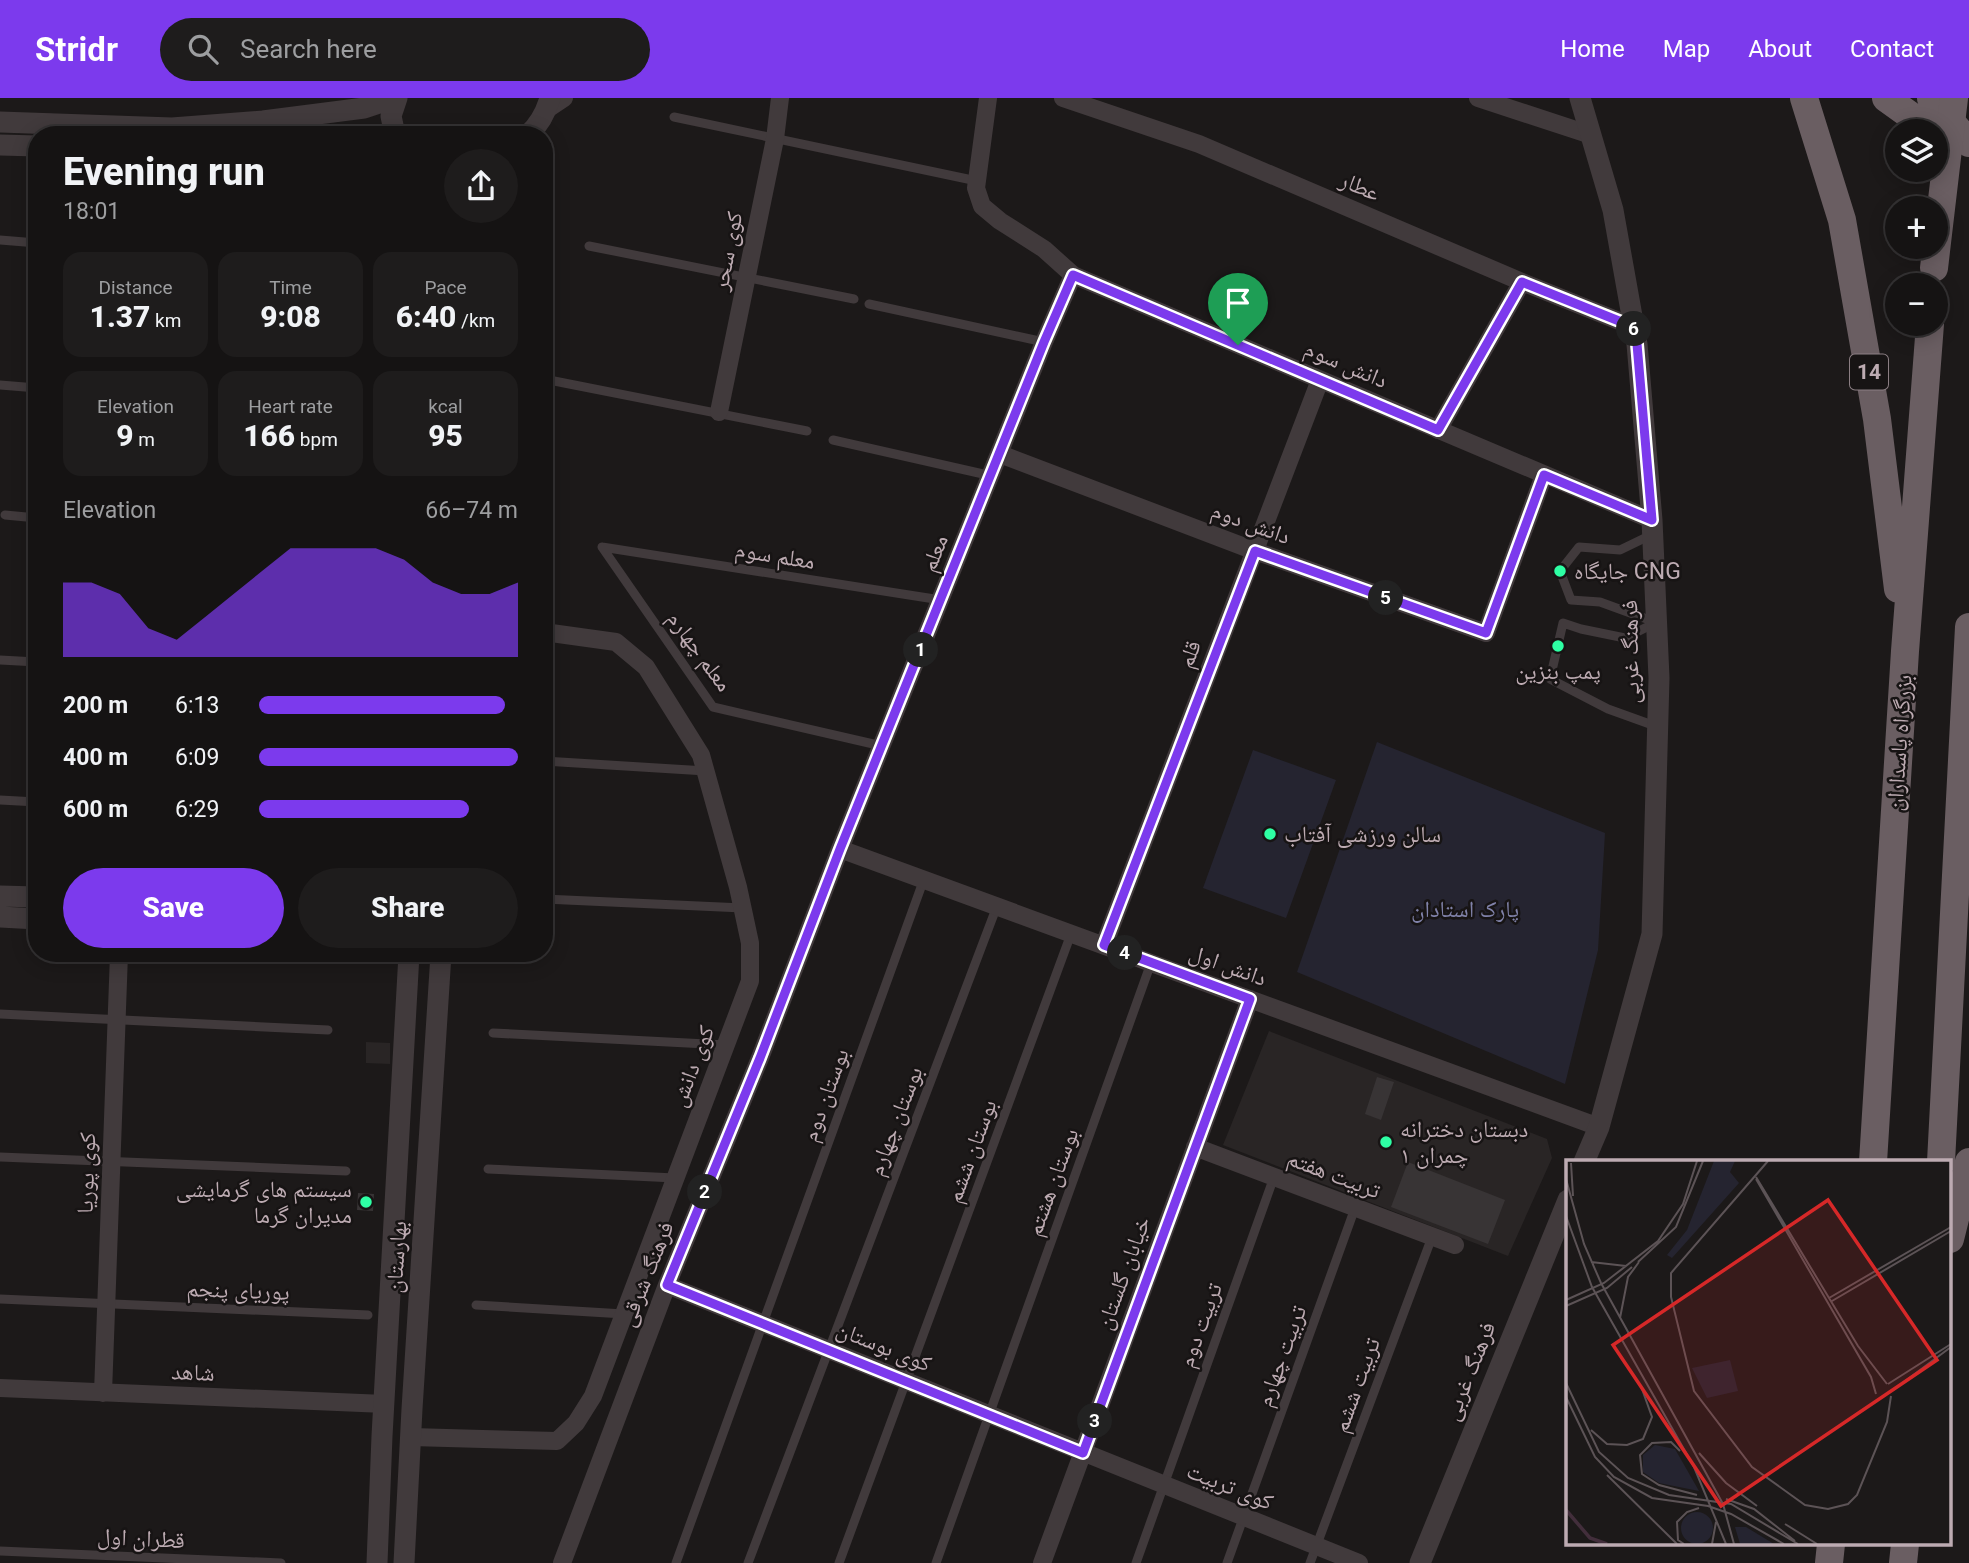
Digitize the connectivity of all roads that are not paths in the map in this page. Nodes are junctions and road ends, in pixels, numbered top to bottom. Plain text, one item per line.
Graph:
1 (396, 98) edge
2 (564, 98) edge
3 (780, 98) edge
4 (988, 98) edge
5 (1063, 98) edge
6 (1478, 98) edge
7 (1580, 98) edge
8 (1804, 98) edge
9 (1886, 98) edge
10 (1931, 98) edge
11 (1954, 98) edge
12 (548, 104) edge
13 (674, 117) dead end
14 (1914, 119) edge
15 (0, 122) edge
16 (76, 126) edge
17 (217, 126) edge
18 (393, 126) edge
19 (536, 126) edge
20 (1591, 135) junction
21 (775, 139) junction
22 (1948, 143) edge
23 (1969, 143) edge
24 (0, 145) edge
25 (28, 146) edge
26 (1969, 158) edge
27 (977, 181) junction
28 (0, 240) edge
29 (28, 242) edge
30 (589, 246) dead end
31 (1933, 273) edge
32 (1073, 275) junction
33 (747, 277) junction
34 (1522, 282) junction
35 (854, 299) dead end
36 (869, 304) dead end
37 (1634, 327) junction
38 (1929, 336) edge
39 (1044, 342) junction
40 (1321, 380) junction
41 (553, 381) edge
42 (0, 384) edge
43 (28, 387) edge
44 (719, 412) junction
45 (1438, 430) junction
46 (807, 431) dead end
47 (833, 439) dead end
48 (1000, 454) junction
49 (1544, 475) junction
50 (992, 476) junction
51 (5, 515) dead end
52 (28, 517) edge
53 (1652, 527) junction
54 (602, 547) joint
55 (1255, 551) junction
56 (941, 600) junction
57 (1657, 623) junction
58 (1969, 627) edge
59 (553, 633) edge
60 (1905, 651) junction
61 (0, 660) edge
62 (28, 662) edge
63 (1658, 727) junction
64 (882, 746) junction
65 (553, 762) edge
66 (705, 771) junction
67 (0, 800) edge
68 (28, 802) edge
69 (840, 849) junction
70 (924, 880) junction
71 (0, 895) edge
72 (28, 897) edge
73 (553, 899) edge
74 (997, 906) junction
75 (743, 908) junction
76 (0, 917) edge
77 (28, 919) edge
78 (1072, 934) junction
79 (1104, 945) junction
80 (119, 962) edge
81 (409, 962) edge
82 (440, 962) edge
83 (1151, 963) junction
84 (1250, 999) junction
85 (0, 1014) edge
86 (117, 1021) junction
87 (328, 1030) dead end
88 (493, 1033) dead end
89 (726, 1045) junction
90 (1599, 1127) junction
91 (1195, 1147) junction
92 (0, 1157) edge
93 (1585, 1160) edge
94 (1873, 1160) edge
95 (1941, 1160) edge
96 (111, 1162) junction
97 (1969, 1162) edge
98 (488, 1169) dead end
99 (346, 1171) dead end
100 (1274, 1177) junction
101 (675, 1178) junction
102 (1566, 1205) edge
103 (1355, 1208) junction
104 (1952, 1231) edge
105 (1432, 1237) junction
106 (1455, 1245) dead end
107 (667, 1285) junction
108 (0, 1299) edge
109 (106, 1303) junction
110 (476, 1305) dead end
111 (626, 1314) junction
112 (368, 1315) dead end
113 (763, 1323) junction
114 (829, 1350) junction
115 (906, 1381) junction
116 (0, 1388) edge
117 (103, 1393) junction
118 (385, 1404) junction
119 (412, 1409) junction
120 (989, 1415) junction
121 (382, 1436) junction
122 (411, 1437) junction
123 (1083, 1453) junction
124 (1163, 1485) junction
125 (1243, 1518) junction
126 (0, 1551) edge
127 (1313, 1555) edge
128 (281, 1563) edge
129 (377, 1563) edge
130 (404, 1563) edge
131 (562, 1563) edge
132 (676, 1563) edge
133 (748, 1563) edge
134 (839, 1563) edge
135 (936, 1563) edge
136 (1042, 1563) edge
137 (1136, 1563) edge
138 (1227, 1563) edge
139 (1359, 1563) edge
140 (1420, 1563) edge

1 - 17 street
1 - 18 street
2 - 12 street
3 - 21 street, کوی سحر
4 - 27 street, دانش سوم
5 - 34 street, عطار
6 - 20 street
7 - 20 street, فرهنگ غربی
8 - 60 highway, 14
9 - 14 highway
10 - 23 highway
11 - 31 highway, bridge
12 - 19 street
13 - 21 lane
15 - 16 street
20 - 37 street, فرهنگ غربی
21 - 27 lane
21 - 33 street, کوی سحر
22 - 26 highway
24 - 25 street
27 - 32 street, دانش سوم
28 - 29 lane
30 - 33 lane
32 - 39 street, معلم
32 - 40 street, دانش سوم
33 - 35 lane
33 - 44 street, کوی سحر
34 - 37 street, عطار
34 - 45 street
36 - 39 lane
37 - 53 street, فرهنگ غربی
38 - 60 highway, بزرگراه پاسداران
39 - 48 street, معلم
40 - 45 street, دانش سوم
40 - 55 street, قلم
41 - 44 lane
42 - 43 lane
44 - 46 lane
45 - 49 street, دانش سوم
47 - 50 lane
48 - 50 street, معلم
48 - 55 street, دانش دوم
49 - 53 street, دانش سوم
49 - 55 street, دانش دوم
50 - 56 street, معلم
51 - 52 lane
53 - 57 street, فرهنگ غربی
53 - 57 lane
54 - 56 lane, معلم سوم
54 - 64 lane, معلم چهارم
55 - 79 street, قلم
56 - 64 street, معلم
57 - 63 street, فرهنگ غربی
57 - 63 lane
58 - 95 highway
59 - 66 street, کوی دانش
60 - 94 highway, بزرگراه پاسداران / 14
61 - 62 lane
63 - 90 street, فرهنگ غربی
64 - 69 street, معلم
65 - 66 lane
66 - 75 street, کوی دانش
67 - 68 lane
69 - 70 street, دانش اول
69 - 107 street, فرهنگ شرقی
70 - 74 street, دانش اول
70 - 113 lane, بوستان دوم
71 - 72 street
73 - 75 lane
74 - 78 street, دانش اول
74 - 114 lane, بوستان چهارم
75 - 89 street, کوی دانش
76 - 77 street
78 - 79 street, دانش اول
78 - 115 lane, بوستان ششم
79 - 83 street, دانش اول
80 - 86 street, کوی پوریا
81 - 118 street, بهارستان
82 - 119 street, بهارستان
83 - 84 street, دانش اول
83 - 120 lane, بوستان هشتم
84 - 90 street, دانش اول
84 - 91 street, خیابان گلستان
85 - 86 lane
86 - 87 lane
86 - 96 street, کوی پوریا
88 - 89 lane
89 - 101 street, کوی دانش
90 - 93 street, فرهنگ غربی
91 - 100 street, تربیت هفتم
91 - 123 street, خیابان گلستان
92 - 96 lane
96 - 99 lane
96 - 109 street, کوی پوریا
97 - 104 highway
98 - 101 lane
100 - 103 street, تربیت هفتم
100 - 124 lane, تربیت دوم
101 - 111 street, کوی دانش
102 - 140 street, فرهنگ غربی
103 - 105 street, تربیت هفتم
103 - 125 lane, تربیت چهارم
105 - 106 street, تربیت هفتم
105 - 127 lane, تربیت ششم
107 - 113 street, کوی بوستان
107 - 131 street, فرهنگ شرقی
108 - 109 lane, پوریای پنجم
109 - 112 lane, پوریای پنجم
109 - 117 street, کوی پوریا
110 - 111 lane
111 - 122 street, کوی دانش
113 - 114 street, کوی بوستان
113 - 132 lane, بوستان دوم
114 - 115 street, کوی بوستان
114 - 133 lane, بوستان چهارم
115 - 120 street, کوی بوستان
115 - 134 lane, بوستان ششم
116 - 117 street, شاهد
117 - 118 street, شاهد
118 - 119 street
118 - 121 street, بهارستان
119 - 122 street, بهارستان
120 - 123 street, کوی بوستان
120 - 135 lane, بوستان هشتم
121 - 122 street
121 - 129 street, بهارستان
122 - 130 street, بهارستان
123 - 124 street, کوی تربیت
123 - 136 street, خیابان گلستان
124 - 125 street, کوی تربیت
124 - 137 lane, تربیت دوم
125 - 127 street, کوی تربیت
125 - 138 lane, تربیت چهارم
126 - 128 lane, قطران اول
127 - 139 street, کوی تربیت

